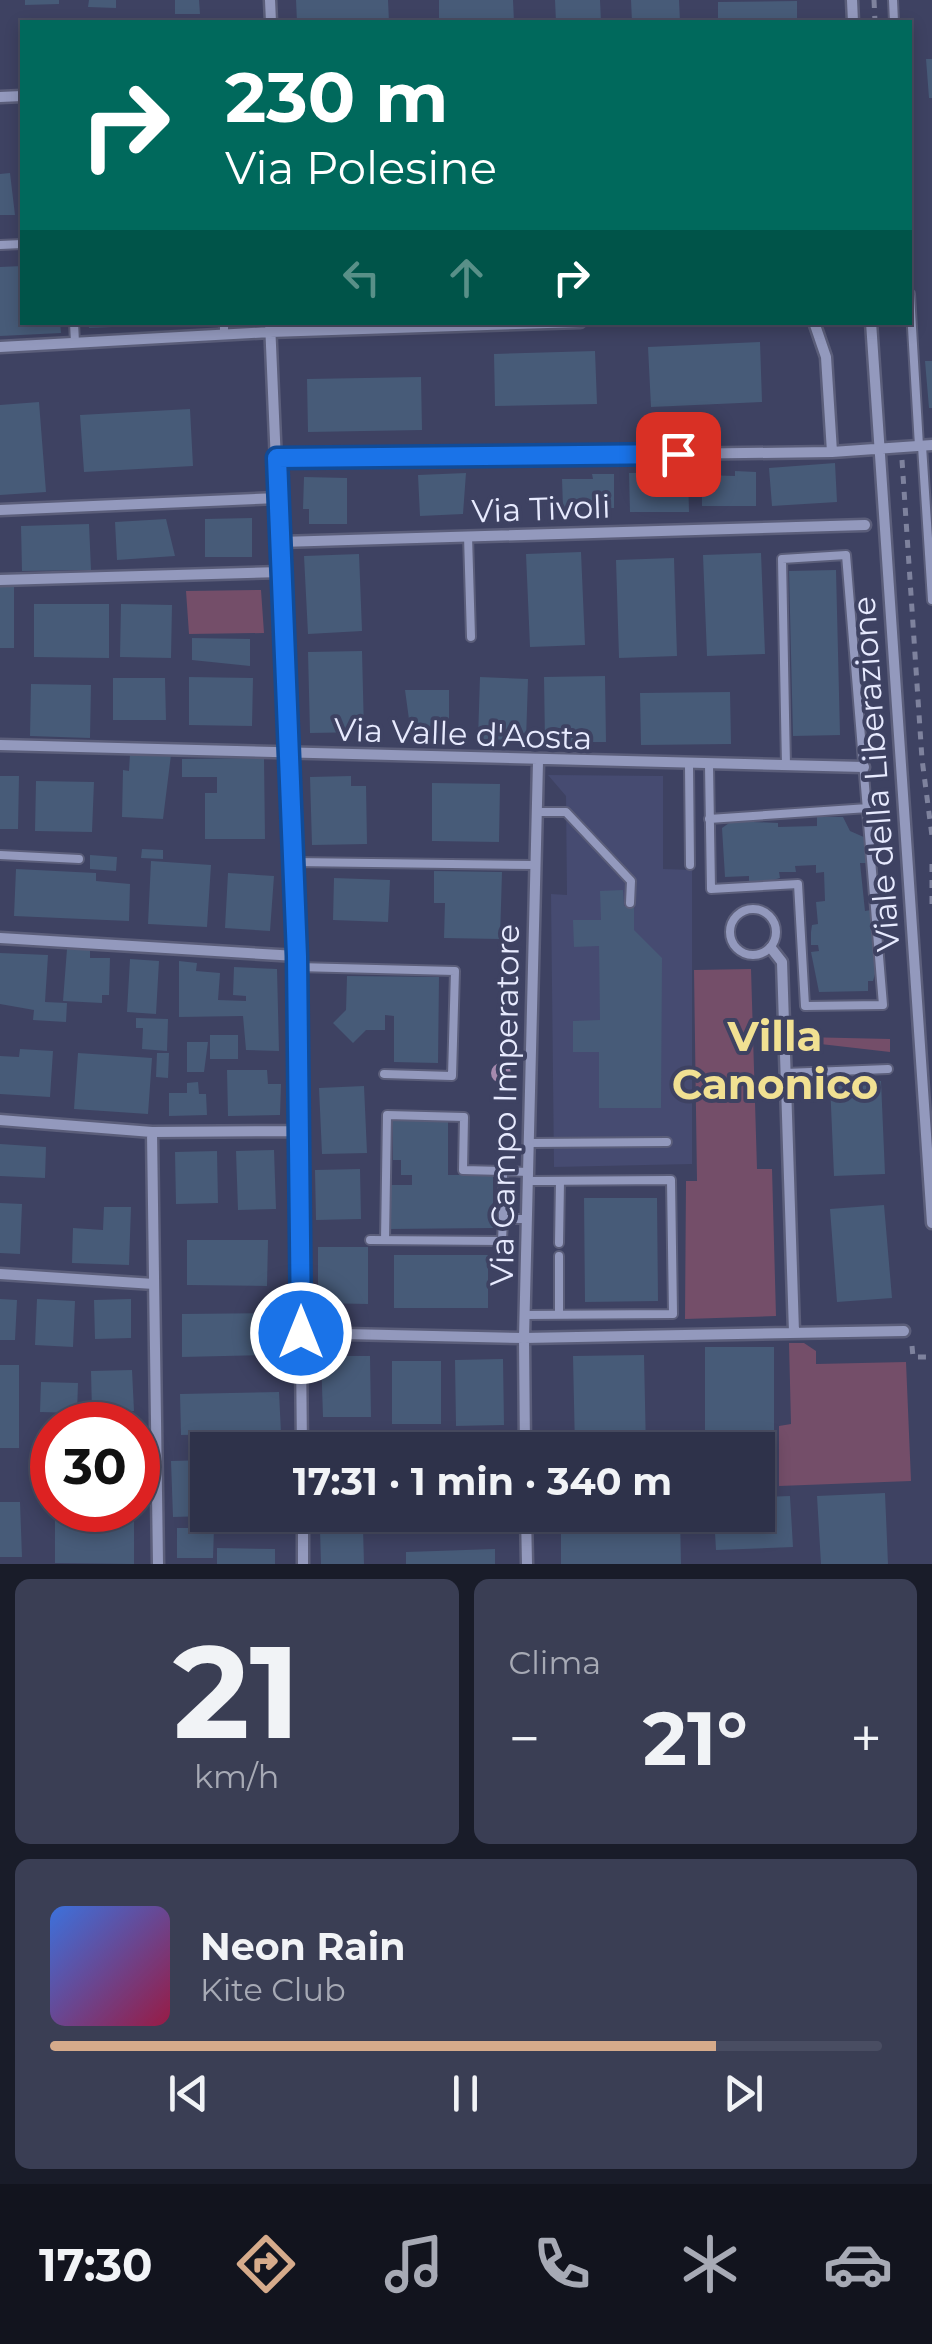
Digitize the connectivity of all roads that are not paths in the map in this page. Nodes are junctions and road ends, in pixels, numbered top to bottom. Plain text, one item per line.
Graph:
1 (912, 316) edge
2 (74, 325) edge
3 (394, 325) edge
4 (815, 325) edge
5 (872, 325) edge
6 (270, 327) edge
7 (224, 328) edge
8 (74, 343) junction
9 (0, 347) edge
10 (924, 445) edge
11 (879, 448) junction
12 (832, 452) junction
13 (277, 458) junction
14 (278, 498) junction
15 (0, 510) edge
16 (864, 525) dead end
17 (468, 536) junction
18 (280, 542) junction
19 (281, 572) junction
20 (0, 580) edge
21 (932, 600) edge
22 (471, 636) dead end
23 (0, 745) edge
24 (288, 754) junction
25 (538, 762) junction
26 (689, 764) junction
27 (708, 765) junction
28 (786, 766) junction
29 (864, 768) junction
30 (868, 808) junction
31 (537, 812) junction
32 (710, 818) junction
33 (0, 855) edge
34 (79, 859) dead end
35 (293, 862) junction
36 (690, 864) dead end
37 (536, 865) junction
38 (630, 903) dead end
39 (0, 938) edge
40 (770, 948) junction
41 (297, 962) junction
42 (888, 1070) dead end
43 (785, 1073) junction
44 (384, 1074) dead end
45 (0, 1120) edge
46 (300, 1131) junction
47 (152, 1132) junction
48 (667, 1142) dead end
49 (529, 1143) junction
50 (504, 1170) junction
51 (528, 1177) junction
52 (560, 1181) junction
53 (503, 1219) junction
54 (527, 1219) junction
55 (932, 1223) edge
56 (370, 1240) dead end
57 (386, 1240) junction
58 (558, 1243) dead end
59 (558, 1256) dead end
60 (0, 1274) edge
61 (154, 1284) junction
62 (524, 1315) junction
63 (559, 1315) junction
64 (904, 1331) dead end
65 (794, 1332) junction
66 (301, 1333) junction
67 (524, 1338) junction
68 (302, 1432) edge
69 (526, 1432) edge
70 (303, 1532) edge
71 (526, 1532) edge
72 (158, 1564) edge
73 (304, 1564) edge
74 (527, 1564) edge

1 - 10 lane
2 - 8 lane
3 - 6 street
4 - 12 street
5 - 11 street, Viale della Liberazione
6 - 7 street
6 - 13 street
7 - 8 street
8 - 9 street
10 - 11 street
10 - 21 lane
11 - 12 street
11 - 55 street, Viale della Liberazione
12 - 13 street
13 - 14 street
14 - 15 street
14 - 18 street
16 - 17 street, Via Tivoli
17 - 18 street, Via Tivoli
17 - 22 lane
18 - 19 street
19 - 20 street
19 - 24 street
23 - 24 street, Via Valle d'Aosta
24 - 25 street, Via Valle d'Aosta
24 - 35 street
25 - 26 street, Via Valle d'Aosta
25 - 31 street, Via Campo Imperatore
26 - 27 street, Via Valle d'Aosta
26 - 36 lane
27 - 28 street, Via Valle d'Aosta
27 - 32 lane
28 - 29 street, Via Valle d'Aosta
28 - 29 lane
29 - 30 lane
30 - 32 lane
30 - 32 lane
31 - 37 street, Via Campo Imperatore
31 - 38 lane
33 - 34 lane
35 - 37 lane
35 - 41 street
37 - 49 street, Via Campo Imperatore
39 - 41 street
40 - 40 lane
40 - 43 street
41 - 44 lane
41 - 46 street
42 - 43 lane
43 - 65 street
45 - 47 street
46 - 47 street
46 - 66 street
47 - 61 street
48 - 49 lane
49 - 51 street, Via Campo Imperatore
50 - 51 lane
50 - 53 lane
50 - 57 lane
51 - 52 lane
51 - 54 street, Via Campo Imperatore
52 - 58 lane
52 - 63 lane
53 - 54 lane
53 - 57 lane
54 - 62 street, Via Campo Imperatore
56 - 57 lane
59 - 63 lane
60 - 61 street
61 - 72 street
62 - 63 lane
62 - 67 street, Via Campo Imperatore
64 - 65 street
65 - 67 street
66 - 67 street
66 - 68 street
67 - 69 street, Via Campo Imperatore
70 - 73 street
71 - 74 street

